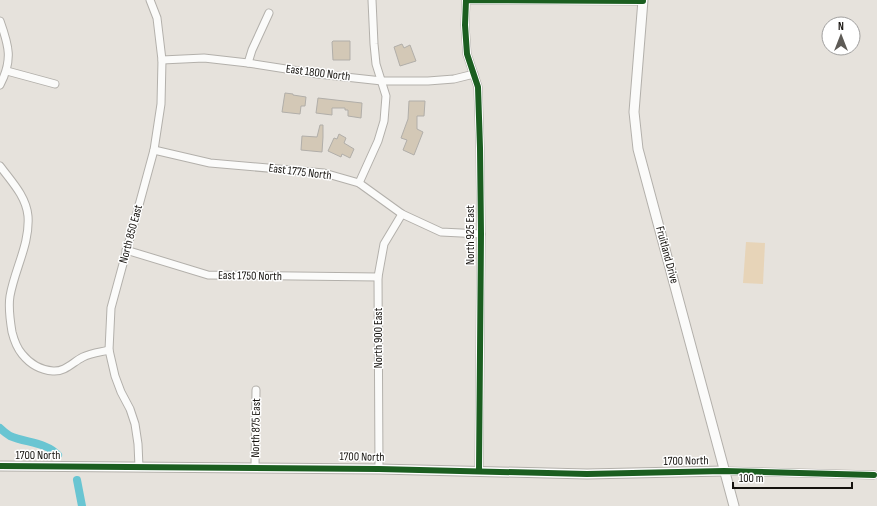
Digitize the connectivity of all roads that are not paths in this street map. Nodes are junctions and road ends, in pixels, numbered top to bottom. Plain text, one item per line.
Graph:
1 (150, 0) edge
2 (372, 0) edge
3 (466, 0) edge
4 (584, 0) edge
5 (643, 1) edge
6 (270, 13) dead end
7 (0, 21) edge
8 (162, 60) junction
9 (248, 64) junction
10 (7, 71) junction
11 (474, 74) junction
12 (382, 80) junction
13 (56, 84) dead end
14 (0, 85) edge
15 (154, 150) junction
16 (0, 166) edge
17 (359, 183) junction
18 (402, 214) junction
19 (481, 234) junction
20 (126, 250) junction
21 (378, 277) junction
22 (109, 350) junction
23 (256, 390) dead end
24 (0, 466) edge
25 (139, 467) junction
26 (255, 467) junction
27 (378, 469) junction
28 (724, 471) junction
29 (479, 472) junction
30 (874, 474) dead end
31 (734, 506) edge

1 - 8 street, North 850 East
2 - 12 street
3 - 4 street
3 - 11 street, North 925 East
4 - 5 street
5 - 28 street, Fruitland Drive
6 - 9 street
7 - 10 street
8 - 9 street, East 1800 North
8 - 15 street, North 850 East
9 - 12 street, East 1800 North
10 - 13 street
10 - 14 street
11 - 12 street, East 1800 North
11 - 19 street, North 925 East
12 - 17 street
15 - 17 street, East 1775 North
15 - 20 street, North 850 East
16 - 22 street
17 - 18 street, East 1775 North
18 - 19 street, East 1775 North
18 - 21 street, North 900 East
19 - 29 street, North 925 East
20 - 21 street, East 1750 North
20 - 22 street, North 850 East
21 - 27 street, North 900 East
22 - 25 street, North 850 East
23 - 26 street, North 875 East
24 - 25 street, 1700 North
25 - 26 street, 1700 North
26 - 27 street, 1700 North
27 - 29 street, 1700 North
28 - 29 street, 1700 North
28 - 30 street
28 - 31 street, Fruitland Drive

